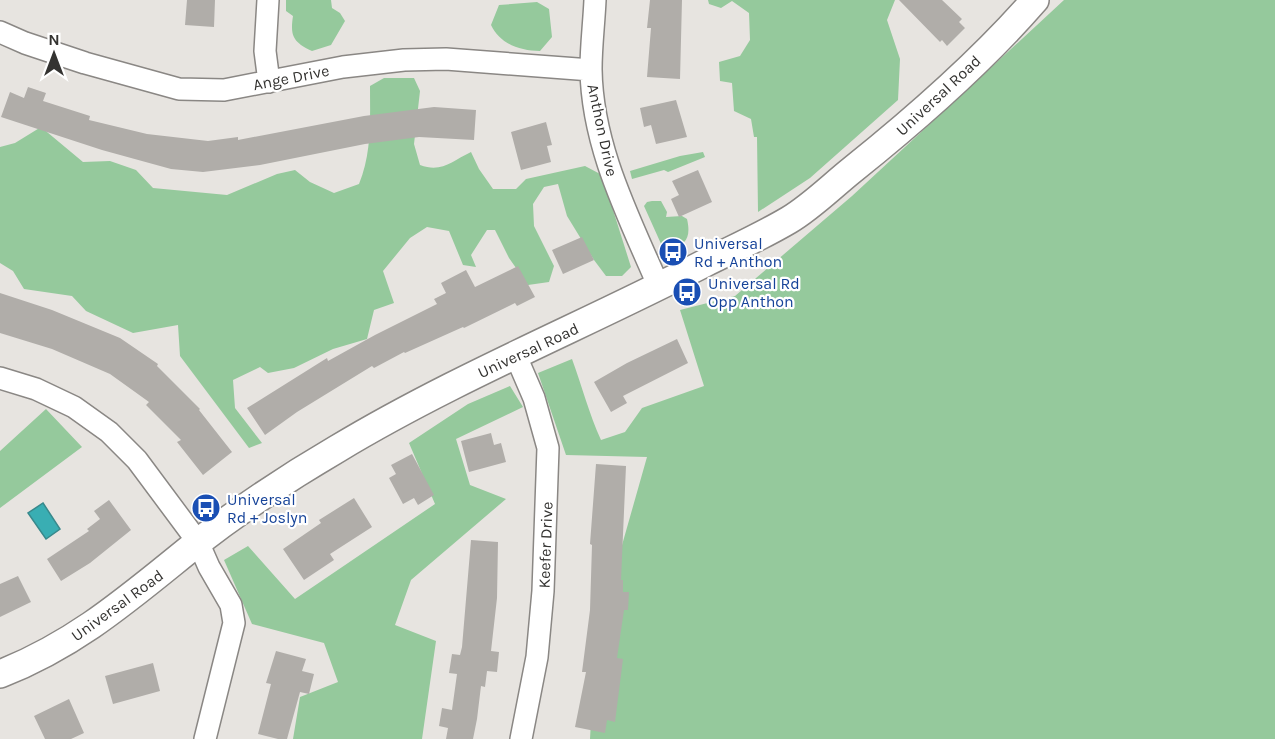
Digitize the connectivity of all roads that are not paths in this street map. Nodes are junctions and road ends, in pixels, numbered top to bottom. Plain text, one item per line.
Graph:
1 (268, 0) edge
2 (595, 0) edge
3 (1035, 0) edge
4 (0, 32) edge
5 (591, 69) junction
6 (268, 82) junction
7 (659, 287) junction
8 (515, 354) junction
9 (0, 378) edge
10 (198, 542) junction
11 (0, 674) edge
12 (206, 739) edge
13 (521, 739) edge

1 - 6 street
2 - 5 street, Anthon Drive
3 - 7 street, Universal Road
4 - 6 street, Ange Drive
5 - 6 street, Ange Drive
5 - 7 street, Anthon Drive
7 - 8 street, Universal Road
8 - 10 street, Universal Road
8 - 13 street, Keefer Drive
9 - 10 street
10 - 11 street, Universal Road
10 - 12 street

